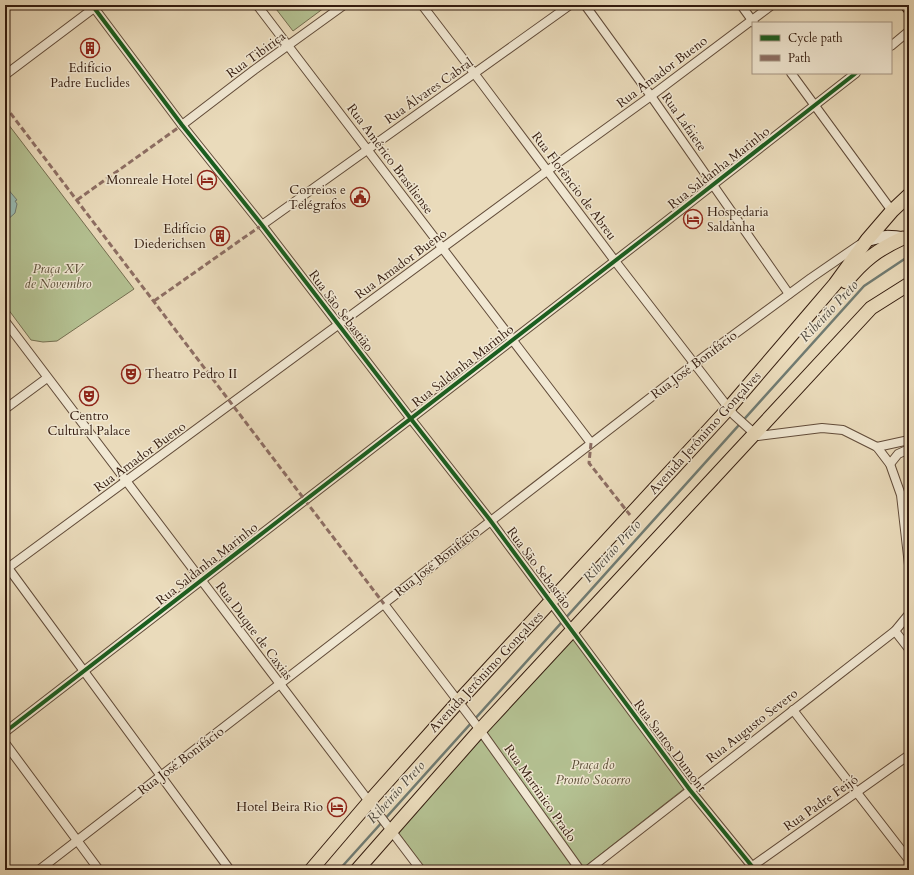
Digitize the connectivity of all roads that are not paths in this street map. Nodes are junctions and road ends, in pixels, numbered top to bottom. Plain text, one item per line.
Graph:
1 (257, 5) edge
2 (344, 5) edge
3 (422, 5) edge
4 (570, 5) edge
5 (585, 5) edge
6 (741, 5) edge
7 (772, 5) edge
8 (907, 5) edge
9 (95, 6) edge
10 (909, 8) edge
11 (753, 21) edge
12 (909, 31) edge
13 (892, 45) edge
14 (288, 46) junction
15 (474, 73) junction
16 (792, 74) edge
17 (855, 74) edge
18 (5, 75) edge
19 (651, 96) junction
20 (815, 105) junction
21 (182, 125) junction
22 (367, 149) junction
23 (547, 171) junction
24 (713, 185) junction
25 (909, 195) edge
26 (892, 211) junction
27 (262, 224) junction
28 (906, 239) edge
29 (867, 240) junction
30 (443, 248) junction
31 (615, 261) junction
32 (909, 284) edge
33 (789, 294) junction
34 (812, 311) junction
35 (5, 322) edge
36 (338, 324) junction
37 (513, 339) junction
38 (694, 364) junction
39 (47, 378) junction
40 (5, 409) edge
41 (731, 412) junction
42 (411, 419) junction
43 (752, 432) junction
44 (909, 440) edge
45 (591, 443) junction
46 (877, 446) junction
47 (909, 449) edge
48 (890, 464) junction
49 (126, 482) junction
50 (490, 520) junction
51 (909, 565) edge
52 (6, 567) edge
53 (202, 581) junction
54 (384, 604) junction
55 (553, 605) junction
56 (909, 614) edge
57 (570, 627) junction
58 (894, 631) junction
59 (909, 649) edge
60 (85, 672) junction
61 (279, 685) junction
62 (460, 705) junction
63 (793, 710) junction
64 (477, 726) junction
65 (5, 732) edge
66 (5, 742) edge
67 (909, 755) edge
68 (162, 776) junction
69 (690, 790) junction
70 (857, 792) junction
71 (371, 805) junction
72 (388, 827) junction
73 (76, 840) junction
74 (909, 860) edge
75 (751, 869) edge
76 (39, 870) edge
77 (98, 870) edge
78 (230, 870) edge
79 (311, 870) edge
80 (357, 870) edge
81 (421, 870) edge
82 (580, 870) edge
83 (588, 870) edge

1 - 14 street, Rua Américo Brasiliense
2 - 14 street, Rua Tibiriça
3 - 15 street, Rua Florêncio de Abreu
4 - 15 street, Rua Álvares Cabral
5 - 19 street, Rua Lafaiete
6 - 11 street
7 - 11 street, Rua Amador Bueno
8 - 10 main road
9 - 18 street
9 - 21 street, Rua São Sebastião
11 - 19 street, Rua Amador Bueno
12 - 13 street
14 - 21 street, Rua Tibiriça
14 - 22 street, Rua Américo Brasiliense
15 - 22 street, Rua Álvares Cabral
15 - 23 street, Rua Florêncio de Abreu
16 - 20 street
17 - 20 street, Rua Saldanha Marinho
19 - 23 street, Rua Amador Bueno
19 - 24 street, Rua Lafaiete
20 - 24 street, Rua Saldanha Marinho
20 - 26 street
21 - 27 street, Rua São Sebastião
22 - 27 street, Rua Álvares Cabral
22 - 30 street, Rua Américo Brasiliense
23 - 30 street, Rua Amador Bueno
23 - 31 street, Rua Florêncio de Abreu
24 - 31 street, Rua Saldanha Marinho
24 - 33 street, Rua Lafaiete
25 - 26 main road, Rua José Bonifácio
26 - 29 main road, Rua José Bonifácio
27 - 36 street, Rua São Sebastião
28 - 29 main road
28 - 34 main road
29 - 33 street, Rua José Bonifácio
29 - 34 main road, Avenida Jerônimo Gonçalves
30 - 36 street, Rua Amador Bueno
30 - 37 street, Rua Américo Brasiliense
31 - 37 street, Rua Saldanha Marinho
31 - 38 street, Rua Florêncio de Abreu
32 - 43 main road
33 - 38 street, Rua José Bonifácio
34 - 41 main road, Avenida Jerônimo Gonçalves
35 - 39 street, Rua Duque de Caxias
36 - 42 street, Rua São Sebastião
36 - 49 street, Rua Amador Bueno
37 - 42 street, Rua Saldanha Marinho
37 - 45 street, Rua Américo Brasiliense
38 - 41 street, Rua Florêncio de Abreu
38 - 45 street, Rua José Bonifácio
39 - 40 street
39 - 49 street, Rua Duque de Caxias
41 - 43 street, Rua Florêncio de Abreu
41 - 55 main road, Avenida Jerônimo Gonçalves
42 - 50 street, Rua São Sebastião
42 - 53 street, Rua Saldanha Marinho
43 - 46 street
43 - 57 main road
44 - 46 street
45 - 50 street, Rua José Bonifácio
46 - 48 street
47 - 48 street
48 - 51 street
49 - 52 street, Rua Amador Bueno
49 - 53 street, Rua Duque de Caxias
50 - 54 street, Rua José Bonifácio
50 - 55 street, Rua São Sebastião
52 - 60 street
53 - 60 street, Rua Saldanha Marinho
53 - 61 street, Rua Duque de Caxias
54 - 61 street, Rua José Bonifácio
54 - 62 street, Rua Martinico Prado
55 - 57 street, Rua São Sebastião
55 - 62 main road, Avenida Jerônimo Gonçalves
56 - 58 street, Rua Augusto Severo
57 - 64 main road
57 - 69 street, Rua Santos Dumont
58 - 59 street
58 - 63 street, Rua Augusto Severo
60 - 65 street, Rua Saldanha Marinho
60 - 68 street
61 - 68 street, Rua José Bonifácio
61 - 71 street, Rua Duque de Caxias
62 - 64 street, Rua Martinico Prado
62 - 71 main road, Avenida Jerônimo Gonçalves
63 - 69 street, Rua Augusto Severo
63 - 70 street
64 - 72 main road
64 - 82 street, Rua Martinico Prado
66 - 73 street
67 - 70 street, Rua Padre Feijó
68 - 73 street, Rua José Bonifácio
68 - 78 street
69 - 75 street, Rua Santos Dumont
69 - 83 street, Rua Augusto Severo
70 - 74 street
70 - 75 street, Rua Padre Feijó
71 - 72 street, Rua Duque de Caxias
71 - 79 main road, Avenida Jerônimo Gonçalves
72 - 80 main road
72 - 81 street, Rua Duque de Caxias
73 - 76 street, Rua José Bonifácio
73 - 77 street

